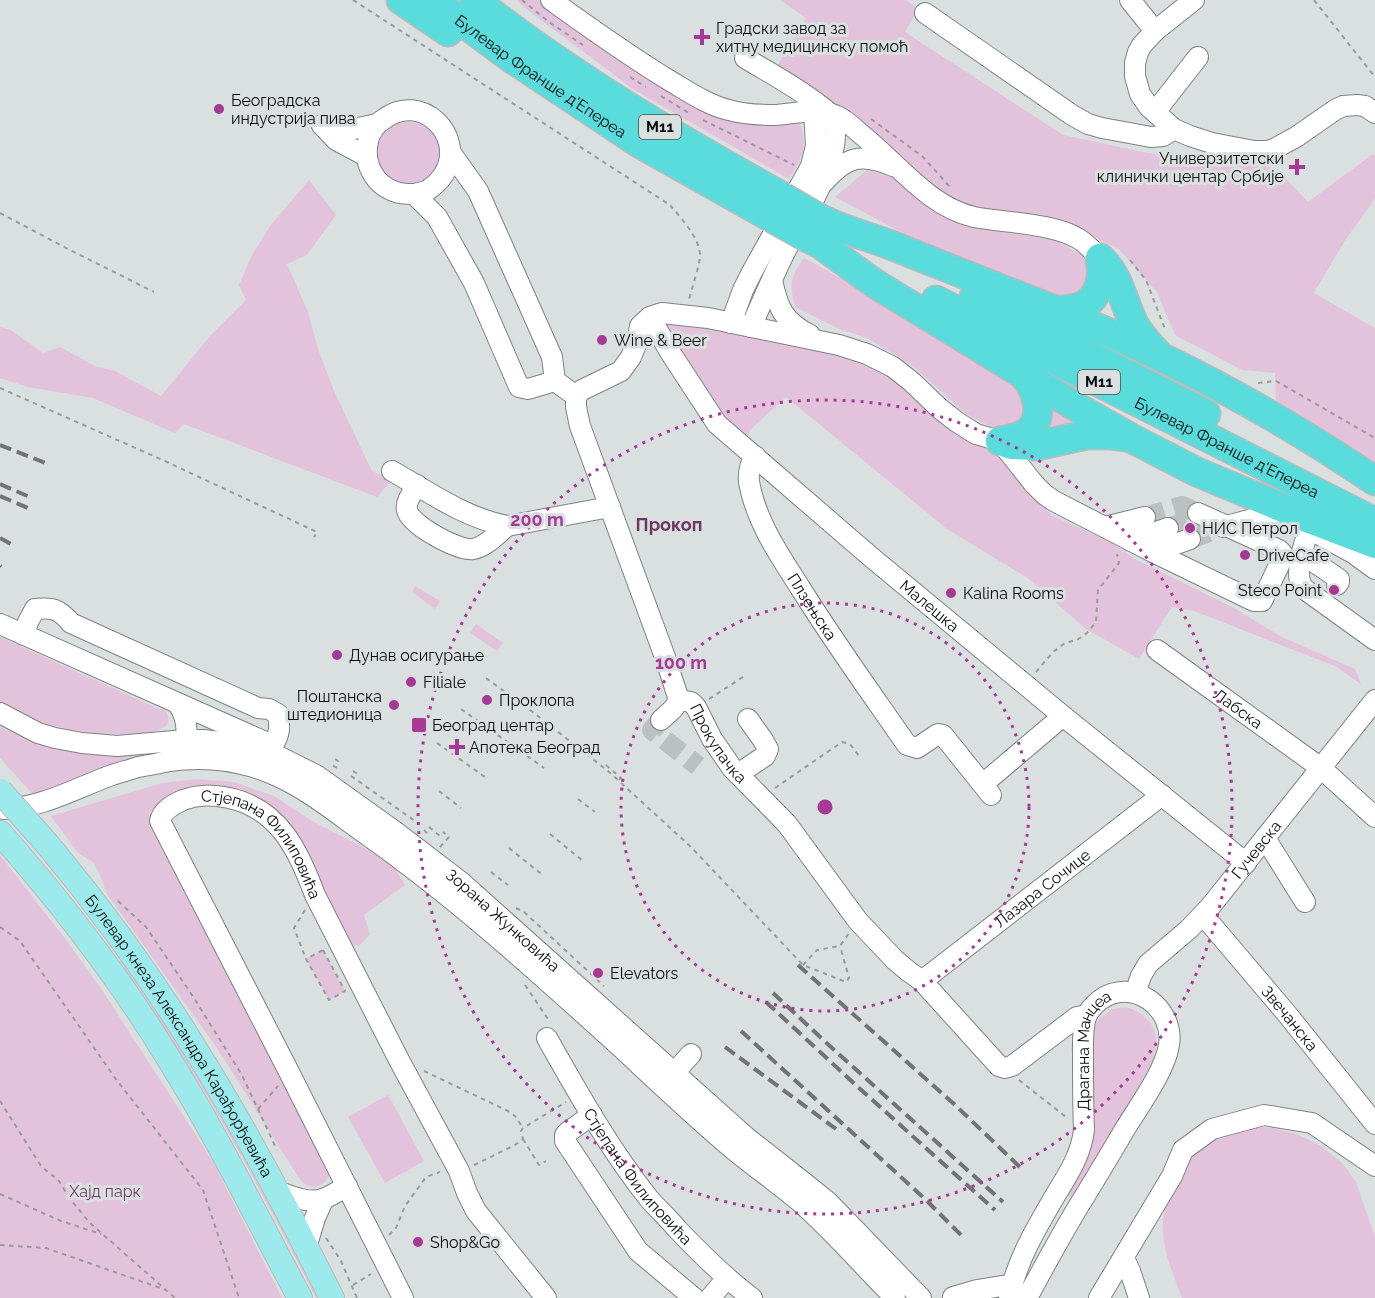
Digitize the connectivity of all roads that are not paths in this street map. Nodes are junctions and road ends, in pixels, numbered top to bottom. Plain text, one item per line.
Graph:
1 (401, 0) edge
2 (433, 0) edge
3 (475, 0) edge
4 (495, 0) edge
5 (551, 0) edge
6 (1130, 0) edge
7 (1194, 0) edge
8 (925, 14) dead end
9 (1155, 31) junction
10 (542, 50) junction
11 (1198, 57) dead end
12 (745, 58) dead end
13 (820, 109) junction
14 (1155, 112) junction
15 (1375, 113) edge
16 (377, 124) junction
17 (1182, 132) junction
18 (869, 140) junction
19 (639, 143) junction
20 (834, 147) junction
21 (451, 153) junction
22 (366, 156) junction
23 (811, 166) junction
24 (902, 171) junction
25 (822, 184) junction
26 (414, 194) junction
27 (778, 208) junction
28 (819, 230) junction
29 (1100, 258) junction
30 (772, 280) junction
31 (1053, 310) junction
32 (650, 317) junction
33 (741, 325) junction
34 (826, 343) junction
35 (1161, 357) junction
36 (1023, 374) junction
37 (555, 381) junction
38 (576, 396) junction
39 (1131, 438) junction
40 (1000, 441) junction
41 (755, 456) junction
42 (392, 471) dead end
43 (1375, 481) edge
44 (417, 485) junction
45 (1375, 502) edge
46 (610, 507) junction
47 (1200, 515) tunnel mouth
48 (1145, 517) tunnel mouth
49 (1300, 518) junction
50 (1375, 522) edge
51 (507, 526) junction
52 (1224, 527) junction
53 (1168, 528) tunnel mouth
54 (1118, 534) junction
55 (1190, 539) tunnel mouth
56 (1375, 544) edge
57 (1153, 552) junction
58 (1302, 554) junction
59 (1375, 569) edge
60 (1331, 594) junction
61 (0, 624) edge
62 (24, 635) junction
63 (1375, 640) edge
64 (1157, 650) dead end
65 (1375, 700) edge
66 (688, 704) junction
67 (0, 713) edge
68 (1063, 716) junction
69 (748, 719) dead end
70 (661, 720) dead end
71 (190, 725) junction
72 (273, 745) junction
73 (214, 760) junction
74 (163, 762) junction
75 (302, 767) junction
76 (1321, 768) junction
77 (738, 774) junction
78 (0, 791) edge
79 (1162, 795) junction
80 (0, 809) edge
81 (1375, 816) edge
82 (0, 833) edge
83 (1265, 838) junction
84 (1246, 863) junction
85 (1305, 902) dead end
86 (1203, 915) junction
87 (112, 926) junction
88 (89, 943) junction
89 (922, 981) junction
90 (1135, 993) junction
91 (1086, 1017) junction
92 (550, 1032) road end
93 (691, 1054) dead end
94 (668, 1079) junction
95 (592, 1115) junction
96 (1375, 1124) edge
97 (1375, 1167) edge
98 (347, 1186) junction
99 (277, 1191) junction
100 (323, 1200) junction
101 (306, 1248) junction
102 (1124, 1258) junction
103 (727, 1278) junction
104 (1010, 1290) edge
105 (342, 1292) edge
106 (953, 1297) edge
107 (300, 1298) edge
108 (403, 1298) edge
109 (546, 1298) edge
110 (694, 1298) edge
111 (710, 1298) edge
112 (752, 1298) edge
113 (895, 1298) edge
114 (921, 1298) edge
115 (1027, 1298) edge
116 (1100, 1298) edge
117 (1139, 1298) edge

1 - 19 highway
2 - 19 highway, Булевар Франше д'Епереа / M11
3 - 10 highway, Булевар Франше д'Епереа / M11
4 - 10 highway
5 - 13 street
6 - 9 street
7 - 9 street
8 - 17 street
9 - 14 street
10 - 27 highway, Булевар Франше д'Епереа / M11
11 - 14 street
12 - 13 street
13 - 18 street
13 - 20 street
13 - 23 street
14 - 17 street
15 - 17 street
16 - 21 street
16 - 22 street
16 - 22 street
18 - 20 street
18 - 24 street
19 - 27 highway, Булевар Франше д'Епереа / M11
20 - 23 street
20 - 25 street
21 - 26 street
21 - 37 street
22 - 26 street
23 - 33 street
24 - 25 street
24 - 29 street
25 - 30 street
26 - 37 street
27 - 28 highway, Булевар Франше д'Епереа / M11, bridge
28 - 31 highway
28 - 36 highway
28 - 45 highway, Булевар Франше д'Епереа / M11
28 - 50 highway, Булевар Франше д'Епереа / M11
29 - 31 highway
29 - 35 highway
30 - 33 street
30 - 34 street
31 - 35 highway
32 - 33 street
32 - 38 street
32 - 41 street, Малешка
33 - 34 street
34 - 40 street
35 - 43 highway
36 - 39 highway
36 - 40 highway
37 - 38 street
38 - 46 street, Прокупачка
39 - 40 highway
39 - 49 highway
40 - 54 street
41 - 68 street, Малешка
41 - 68 street, Плзењска
42 - 44 street
44 - 51 street
44 - 51 street
46 - 51 street
46 - 66 street, Прокупачка
47 - 52 street
48 - 54 street
49 - 52 street
49 - 56 highway
49 - 58 street
49 - 59 street
52 - 57 street
53 - 54 street
54 - 57 street
55 - 57 street
58 - 60 street
58 - 60 street
60 - 63 street
61 - 62 street
62 - 71 street
62 - 72 street
64 - 76 street, Лабска
65 - 76 street, Гучевска
66 - 70 street
66 - 77 street, Прокупачка
67 - 71 street, Зорана Жунковића
68 - 79 street, Малешка
69 - 77 street
71 - 72 street
71 - 73 street
71 - 74 street
71 - 75 street, Зорана Жунковића
72 - 75 street
73 - 74 street, Зорана Жунковића
73 - 94 street, Зорана Жунковића
74 - 80 street, Зорана Жунковића
75 - 94 street, Зорана Жунковића
76 - 81 street, Лабска
76 - 83 street, Гучевска
77 - 89 street, Прокупачка
78 - 87 main road, Булевар кнеза Александра Карађорђевића, bridge
79 - 84 street, Малешка
79 - 89 street, Лазара Сочице
82 - 88 main road, Булевар кнеза Александра Карађорђевића
83 - 84 street, Гучевска
83 - 85 street
84 - 86 street, Гучевска
86 - 90 street, Гучевска
86 - 96 street, Звечанска
87 - 88 main road
87 - 99 main road, Булевар кнеза Александра Карађорђевића
88 - 107 main road, Булевар кнеза Александра Карађорђевића
89 - 91 street, Прокупачка
90 - 91 street, Драгана Манцеа
90 - 115 street, Драгана Манцеа
91 - 104 street, Драгана Манцеа
92 - 95 street, Стјепана Филиповића
93 - 94 street
94 - 113 street, Зорана Жунковића
94 - 114 street, Зорана Жунковића
95 - 103 street, Стјепана Филиповића
95 - 110 street
97 - 102 street
98 - 100 street
98 - 108 street, Стјепана Филиповића
98 - 109 street, Стјепана Филиповића
99 - 100 street
99 - 101 main road, Булевар кнеза Александра Карађорђевића
100 - 101 street
101 - 105 main road, Булевар кнеза Александра Карађорђевића
102 - 116 street
102 - 117 street
103 - 111 street
103 - 112 street, Стјепана Филиповића
104 - 106 street

